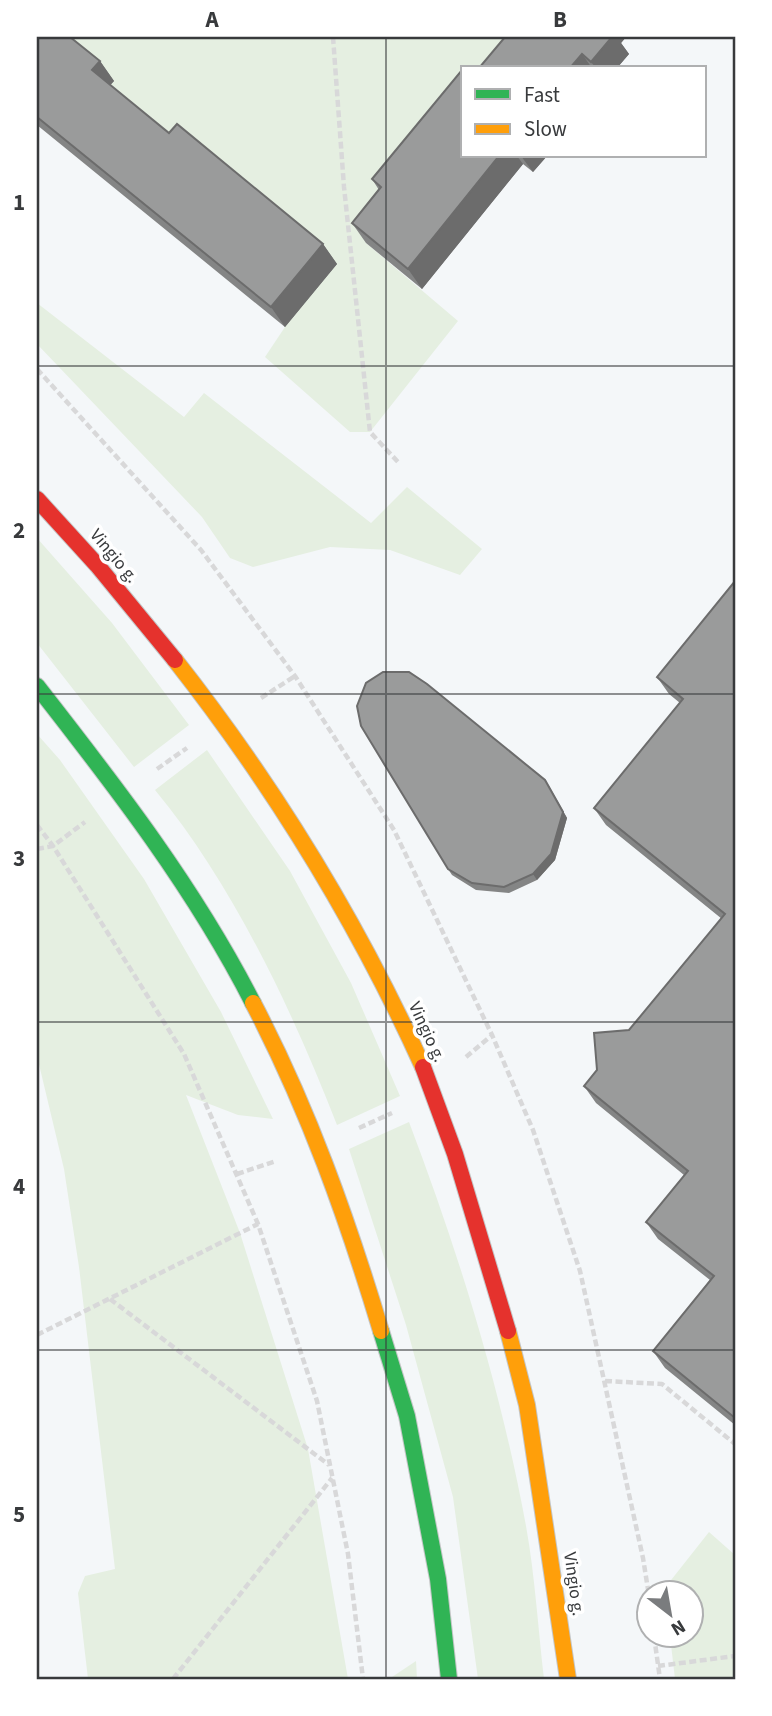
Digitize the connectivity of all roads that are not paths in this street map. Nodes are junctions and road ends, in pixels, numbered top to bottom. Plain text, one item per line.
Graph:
1 (37, 499) edge
2 (37, 686) edge
3 (449, 1679) edge
4 (568, 1679) edge

1 - 4 main road, Vingio g.
2 - 3 main road

